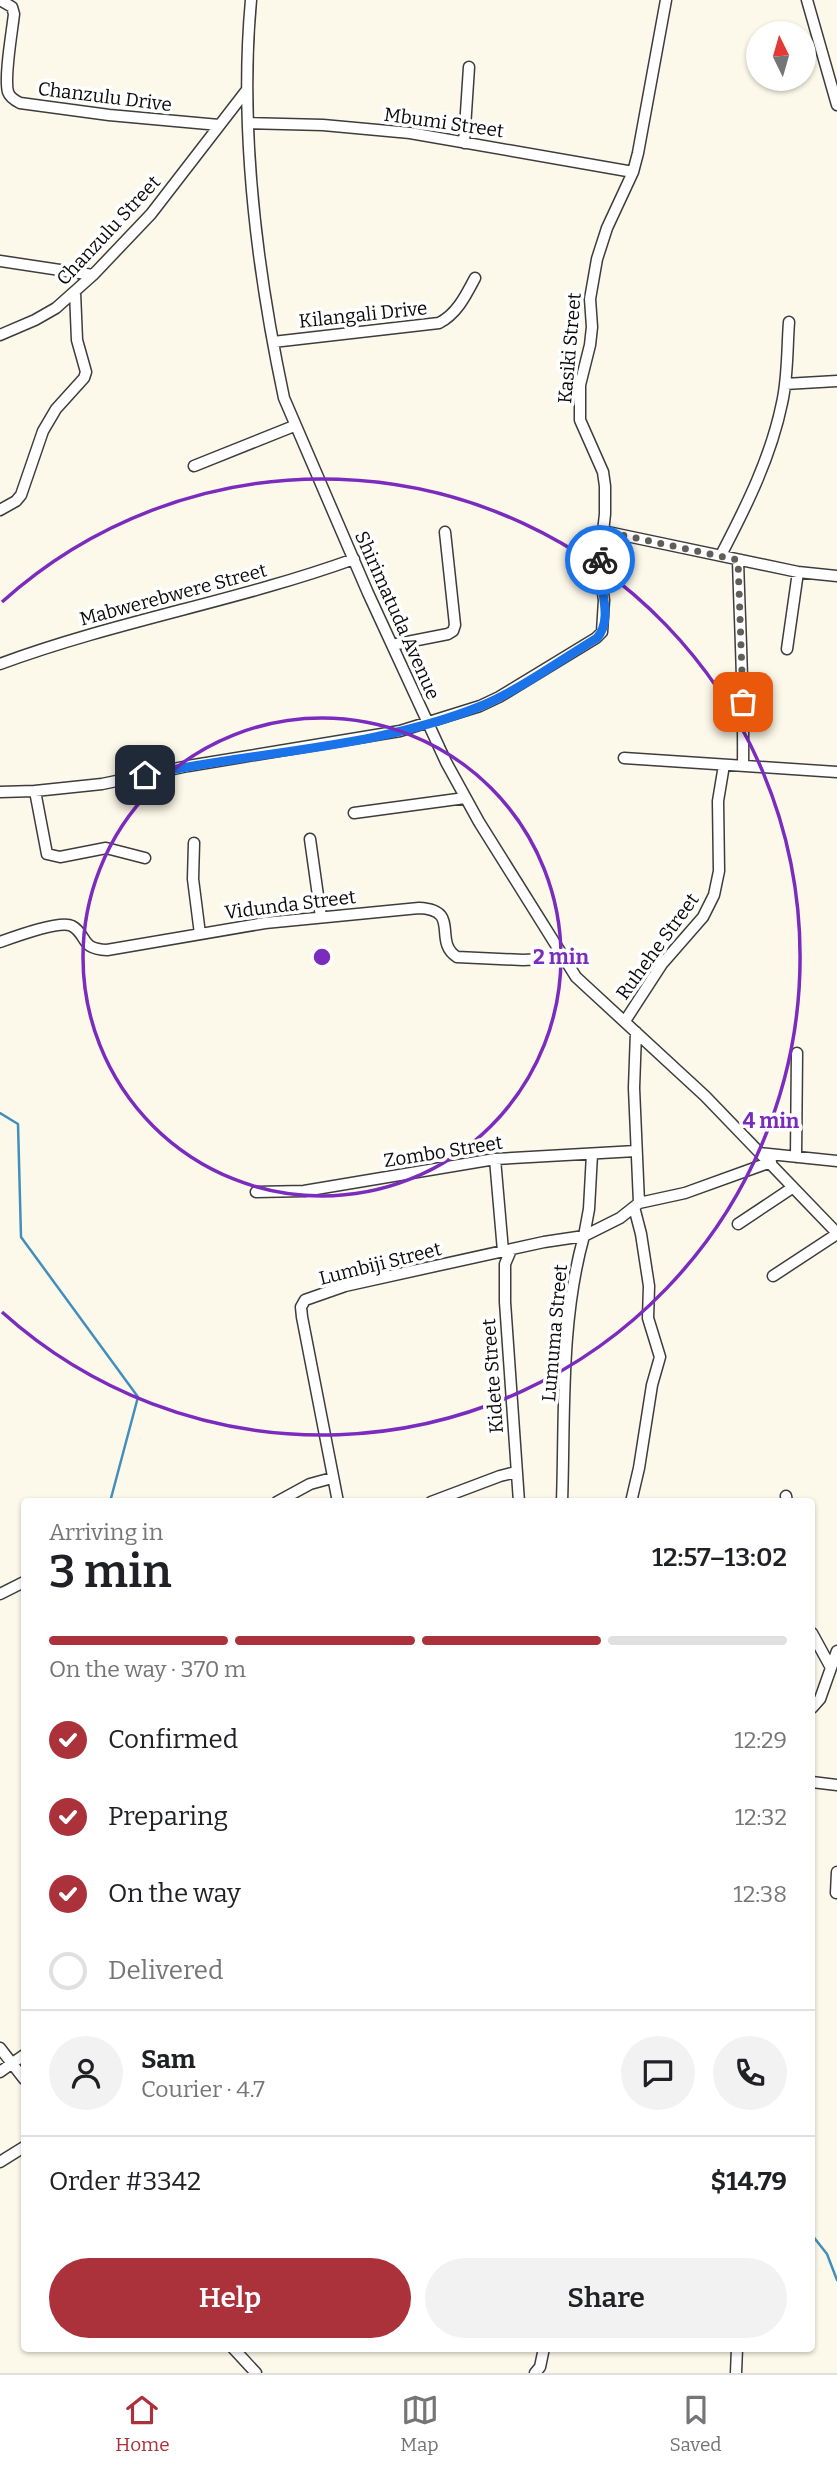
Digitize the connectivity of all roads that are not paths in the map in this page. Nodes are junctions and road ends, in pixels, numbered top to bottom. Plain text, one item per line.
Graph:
1 (0, 0) edge
2 (251, 0) edge
3 (666, 0) edge
4 (807, 0) edge
5 (469, 66) dead end
6 (246, 91) junction
7 (837, 104) edge
8 (248, 123) junction
9 (219, 125) junction
10 (464, 143) junction
11 (633, 172) junction
12 (0, 261) edge
13 (93, 275) junction
14 (475, 278) dead end
15 (75, 292) junction
16 (789, 322) dead end
17 (0, 335) edge
18 (274, 342) junction
19 (837, 381) edge
20 (785, 384) junction
21 (295, 426) junction
22 (194, 466) dead end
23 (0, 510) edge
24 (603, 531) junction
25 (445, 532) dead end
26 (722, 555) junction
27 (354, 559) junction
28 (738, 560) junction
29 (798, 572) junction
30 (837, 576) edge
31 (391, 645) junction
32 (787, 649) dead end
33 (0, 664) edge
34 (427, 723) junction
35 (624, 758) dead end
36 (724, 765) junction
37 (743, 766) junction
38 (837, 772) edge
39 (35, 791) junction
40 (0, 792) edge
41 (465, 798) junction
42 (354, 813) dead end
43 (310, 839) dead end
44 (194, 843) dead end
45 (145, 858) dead end
46 (321, 917) junction
47 (200, 934) junction
48 (0, 942) edge
49 (565, 958) junction
50 (625, 1021) junction
51 (636, 1032) junction
52 (797, 1053) dead end
53 (636, 1152) junction
54 (760, 1153) junction
55 (592, 1154) junction
56 (796, 1157) junction
57 (495, 1159) junction
58 (837, 1161) edge
59 (771, 1162) junction
60 (792, 1188) junction
61 (256, 1192) dead end
62 (636, 1205) junction
63 (738, 1224) dead end
64 (837, 1233) edge
65 (584, 1236) junction
66 (507, 1250) junction
67 (774, 1276) dead end
68 (516, 1472) junction
69 (332, 1478) junction
70 (284, 1498) edge
71 (337, 1498) edge
72 (442, 1498) edge
73 (519, 1498) edge
74 (562, 1498) edge
75 (632, 1498) edge
76 (21, 1584) edge
77 (0, 1594) edge
78 (815, 1638) edge
79 (837, 1651) edge
80 (830, 1666) junction
81 (815, 1703) edge
82 (815, 1782) edge
83 (837, 1785) edge
84 (837, 1872) edge
85 (836, 1893) edge
86 (0, 2048) edge
87 (21, 2057) edge
88 (13, 2063) junction
89 (0, 2073) edge
90 (21, 2074) edge
91 (21, 2149) edge
92 (0, 2162) edge
93 (237, 2352) edge
94 (543, 2352) edge
95 (737, 2352) edge
96 (256, 2373) edge
97 (535, 2373) edge
98 (736, 2373) edge

1 - 9 street, Chanzulu Drive
2 - 6 street, Shirimatuda Avenue
3 - 11 street, Kasiki Street
4 - 7 street
5 - 10 street
6 - 8 street, Shirimatuda Avenue
6 - 9 street, Chanzulu Street
8 - 10 street, Mbumi Street
8 - 18 street, Shirimatuda Avenue
9 - 13 street, Chanzulu Street
10 - 11 street, Mbumi Street
11 - 24 street, Kasiki Street
12 - 13 street
13 - 15 street, Chanzulu Street
14 - 18 street, Kilangali Drive
15 - 17 street, Chanzulu Street
15 - 23 street
16 - 20 street
18 - 21 street, Shirimatuda Avenue
19 - 20 street
20 - 26 street
21 - 22 street
21 - 27 street, Shirimatuda Avenue
24 - 26 street
24 - 34 street, Kasiki Street
25 - 31 street
26 - 28 street
27 - 31 street, Shirimatuda Avenue
27 - 33 street, Mabwerebwere Street
28 - 29 street
28 - 37 street
29 - 30 street
29 - 32 street
31 - 34 street, Shirimatuda Avenue
34 - 39 street
34 - 41 street, Shirimatuda Avenue
35 - 36 street
36 - 37 street
36 - 50 street, Ruhehe Street
37 - 38 street
39 - 40 street
39 - 45 street
41 - 42 street
41 - 49 street, Shirimatuda Avenue
43 - 46 street
44 - 47 street
46 - 47 street, Vidunda Street
46 - 49 street, Vidunda Street
47 - 48 street, Vidunda Street
49 - 50 street, Shirimatuda Avenue
50 - 51 street, Shirimatuda Avenue
51 - 53 street
51 - 54 street, Shirimatuda Avenue
52 - 56 street
53 - 55 street, Zombo Street
53 - 62 street
54 - 56 street
54 - 59 street, Shirimatuda Avenue
55 - 57 street, Zombo Street
55 - 65 street, Lumuma Street
56 - 58 street
57 - 61 street, Zombo Street
57 - 66 street, Kidete Street
59 - 60 street, Shirimatuda Avenue
59 - 62 street
60 - 63 street
60 - 64 street, Shirimatuda Avenue
62 - 65 street
62 - 75 street
64 - 67 street
65 - 66 street, Lumbiji Street
65 - 74 street, Lumuma Street
66 - 68 street, Kidete Street
66 - 69 street, Lumbiji Street
68 - 72 street
68 - 73 street, Kidete Street
69 - 70 street
69 - 71 street, Lumbiji Street
76 - 77 street
78 - 80 street
79 - 80 street
80 - 81 street
82 - 83 street
84 - 85 street
86 - 88 street
87 - 88 street
88 - 89 street
88 - 90 street
91 - 92 street
93 - 96 street
94 - 97 street
95 - 98 street

